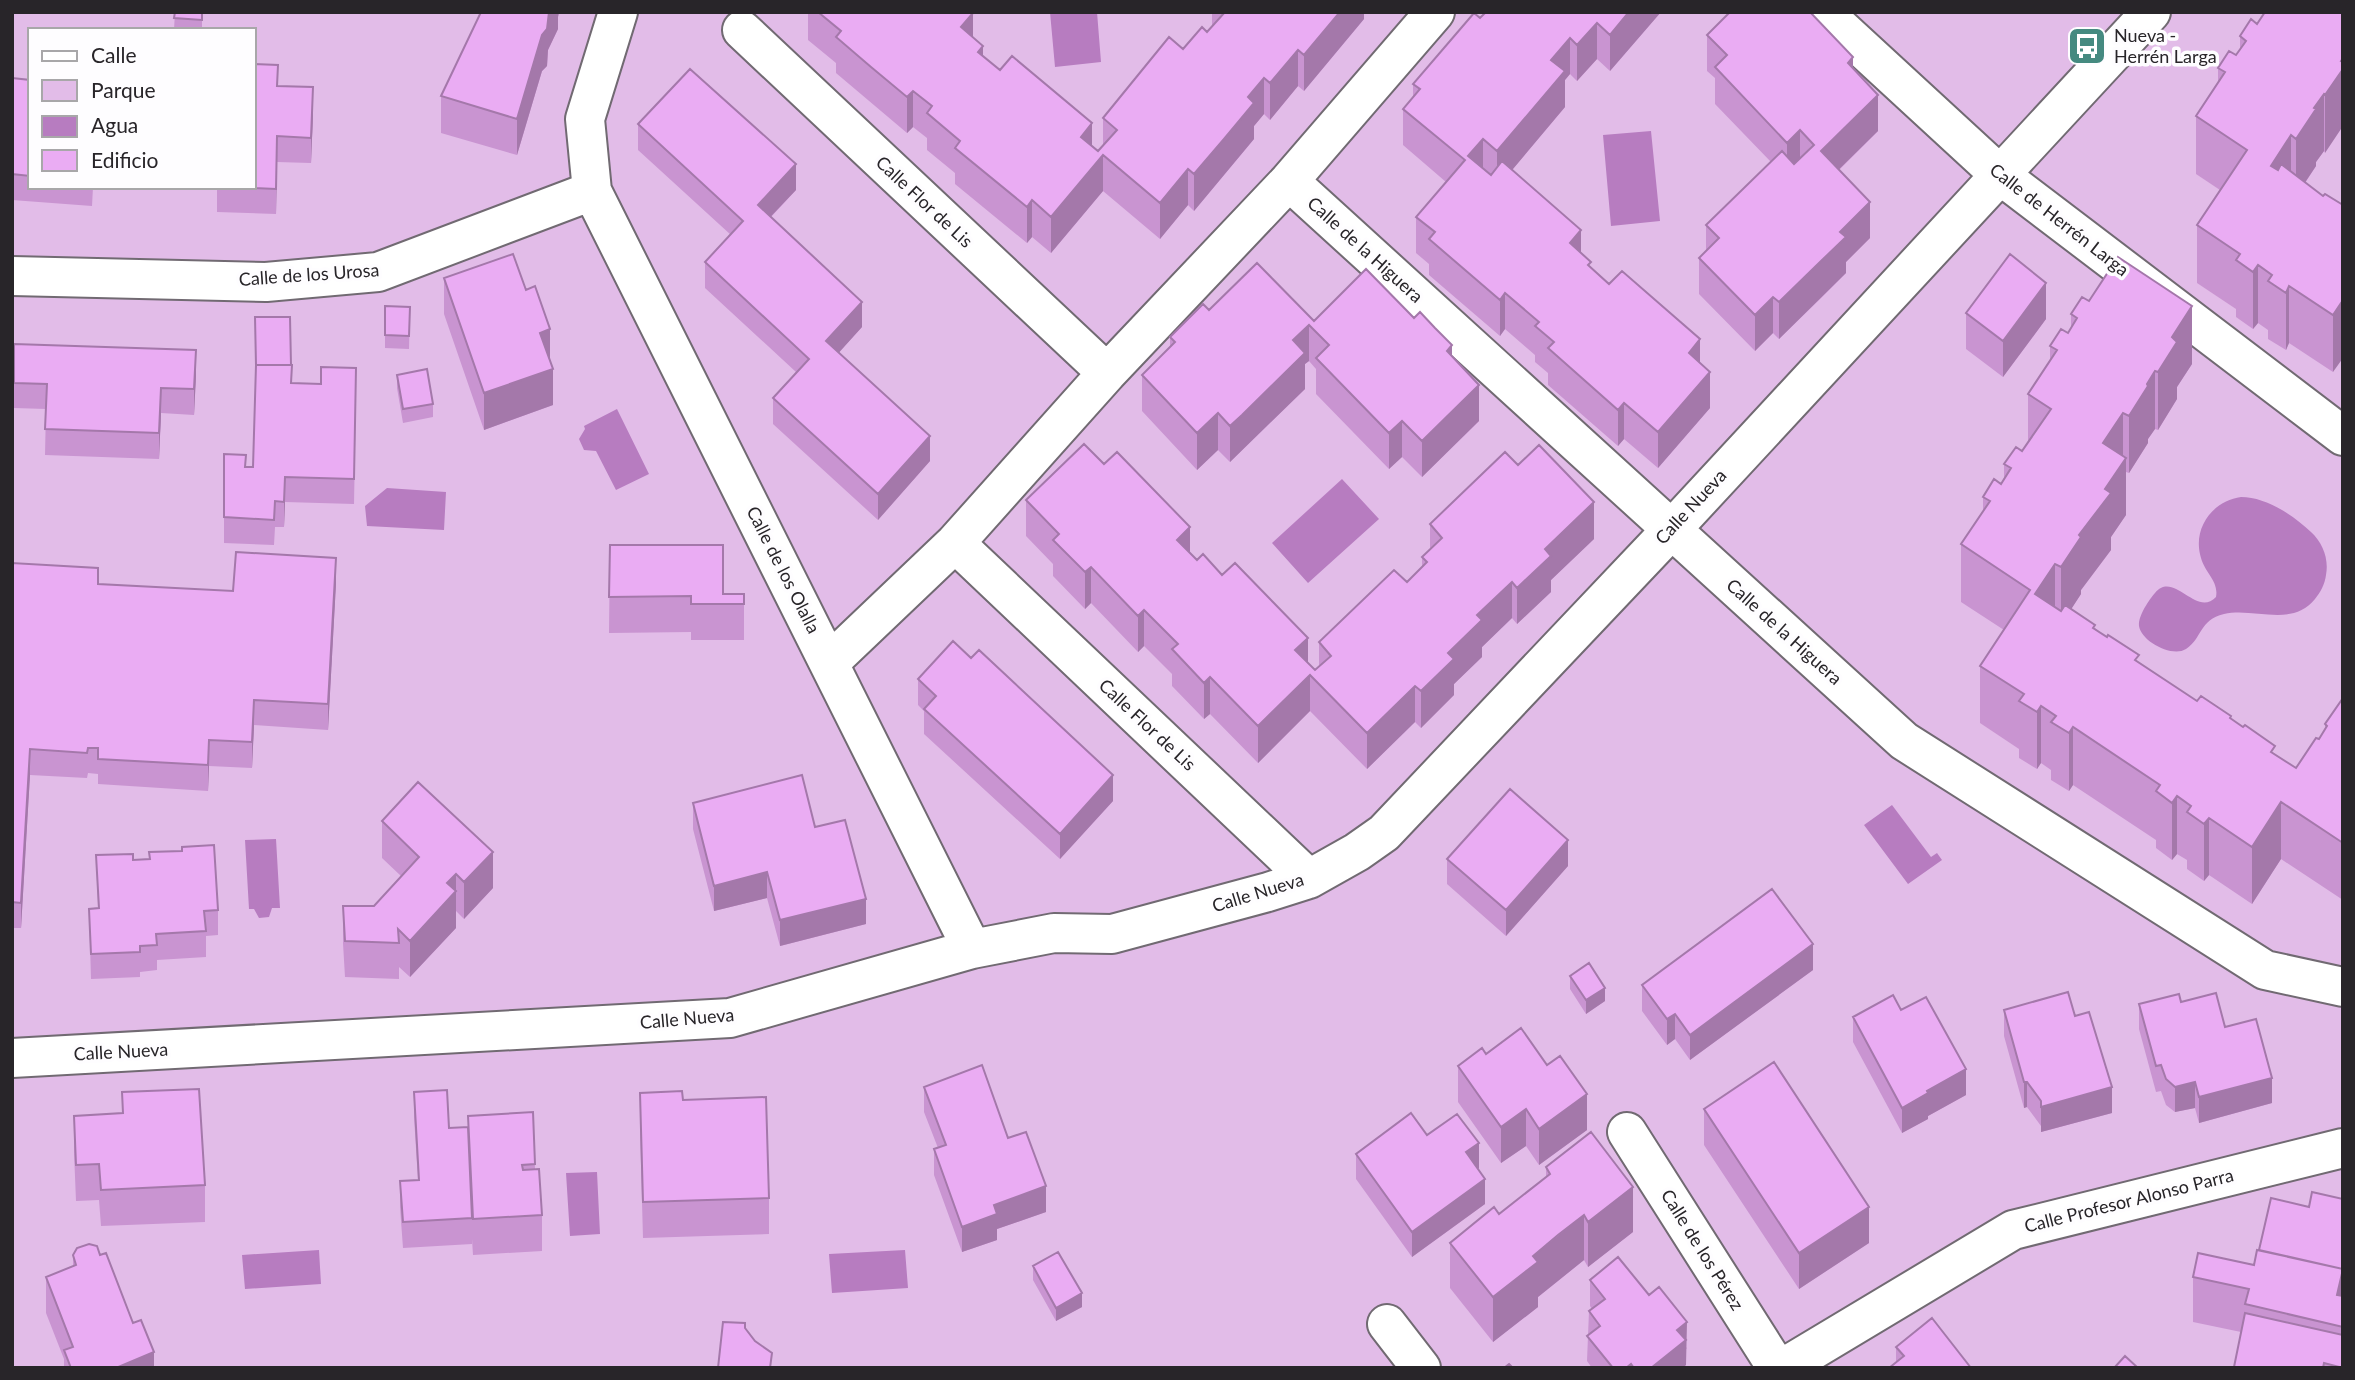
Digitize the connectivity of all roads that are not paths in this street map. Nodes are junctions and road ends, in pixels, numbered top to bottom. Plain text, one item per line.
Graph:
1 (618, 12) edge
2 (1436, 12) edge
3 (1823, 12) edge
4 (2151, 12) edge
5 (741, 18) edge
6 (2000, 175) junction
7 (1289, 181) junction
8 (592, 191) junction
9 (12, 276) edge
10 (1107, 373) junction
11 (2343, 436) edge
12 (1672, 528) junction
13 (955, 543) junction
14 (830, 662) junction
15 (1309, 878) junction
16 (972, 949) junction
17 (2343, 987) edge
18 (12, 1058) edge
19 (1627, 1132) dead end
20 (2343, 1149) edge
21 (1387, 1324) dead end
22 (1790, 1365) edge
23 (1421, 1368) edge

1 - 8 street
2 - 7 street
3 - 6 street, Calle de Herrén Larga
4 - 6 street, Calle Nueva
5 - 10 street, Calle Flor de Lis
6 - 11 street, Calle de Herrén Larga
6 - 12 street, Calle Nueva
7 - 10 street
7 - 12 street, Calle de la Higuera
8 - 9 street, Calle de los Urosa
8 - 14 street, Calle de los Olalla
10 - 13 street
12 - 15 street, Calle Nueva
12 - 17 street, Calle de la Higuera
13 - 14 street
13 - 15 street, Calle Flor de Lis
14 - 16 street, Calle de los Olalla
15 - 16 street, Calle Nueva
16 - 18 street, Calle Nueva
19 - 22 street, Calle de los Pérez
20 - 22 street, Calle Profesor Alonso Parra
21 - 23 street

